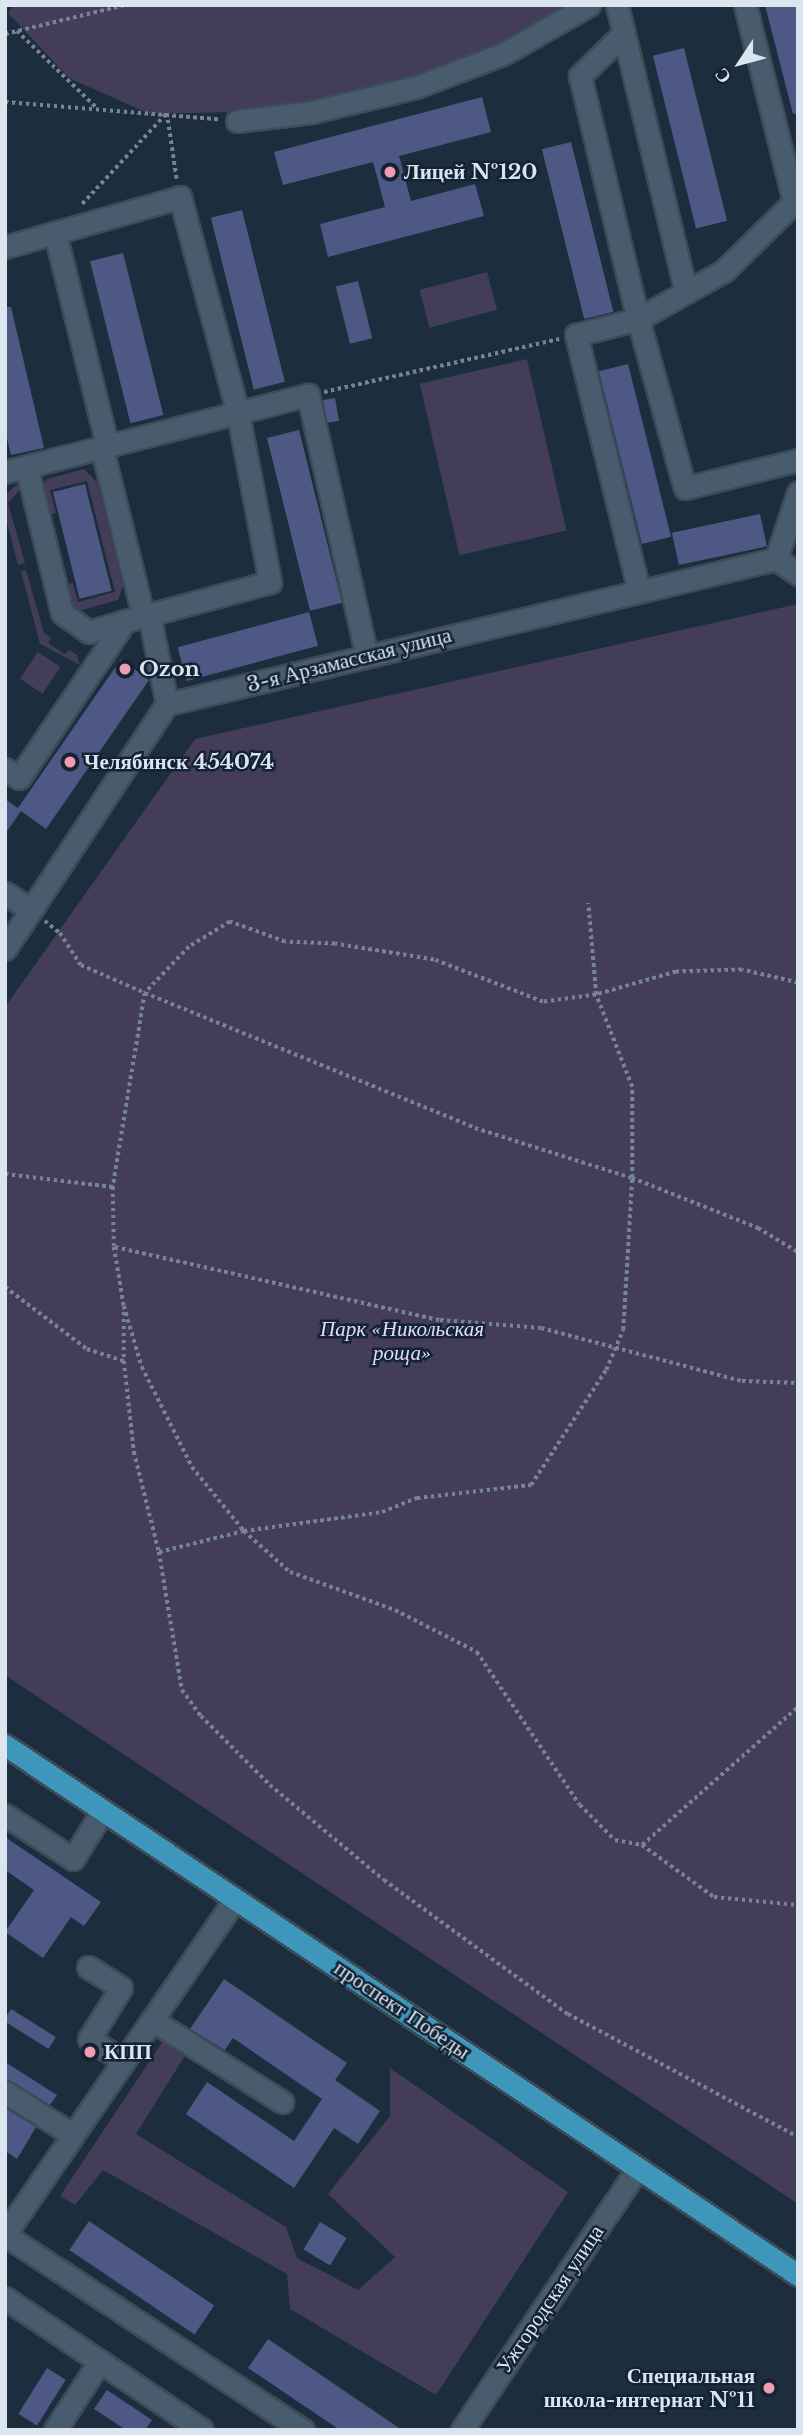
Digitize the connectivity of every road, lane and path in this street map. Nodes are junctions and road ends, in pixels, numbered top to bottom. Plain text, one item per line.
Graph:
1 (125, 5) edge
2 (590, 5) edge
3 (617, 5) edge
4 (745, 5) edge
5 (17, 31) junction
6 (624, 33) junction
7 (5, 34) edge
8 (5, 102) edge
9 (98, 108) junction
10 (167, 113) junction
11 (237, 121) joint
12 (180, 197) junction
13 (795, 198) edge
14 (55, 233) junction
15 (5, 247) edge
16 (686, 292) junction
17 (638, 320) junction
18 (576, 335) junction
19 (308, 396) junction
20 (238, 414) junction
21 (105, 449) junction
22 (798, 460) edge
23 (27, 469) junction
24 (5, 472) edge
25 (798, 493) edge
26 (776, 559) junction
27 (798, 574) edge
28 (639, 591) junction
29 (139, 616) junction
30 (367, 656) junction
31 (167, 704) junction
32 (5, 769) edge
33 (5, 893) edge
34 (588, 903) dead end
35 (31, 910) junction
36 (5, 949) edge
37 (798, 983) edge
38 (145, 993) junction
39 (596, 995) junction
40 (5, 1174) edge
41 (632, 1178) junction
42 (113, 1187) junction
43 (114, 1247) junction
44 (798, 1252) edge
45 (5, 1287) edge
46 (124, 1306) junction
47 (617, 1345) junction
48 (124, 1361) junction
49 (798, 1382) edge
50 (244, 1531) junction
51 (159, 1552) junction
52 (798, 1707) edge
53 (5, 1745) edge
54 (103, 1810) junction
55 (5, 1815) edge
56 (642, 1845) junction
57 (235, 1899) junction
58 (798, 1905) edge
59 (88, 1967) dead end
60 (152, 2020) junction
61 (124, 2061) junction
62 (5, 2092) edge
63 (282, 2102) dead end
64 (73, 2135) junction
65 (798, 2137) edge
66 (638, 2168) junction
67 (5, 2234) edge
68 (798, 2275) edge
69 (5, 2298) edge
70 (100, 2361) junction
71 (55, 2430) edge
72 (202, 2430) edge
73 (303, 2430) edge
74 (462, 2430) edge

1 - 5 path
2 - 11 street
3 - 6 street
4 - 13 street
5 - 7 path
5 - 9 path
6 - 16 street
6 - 17 street
8 - 9 path
9 - 10 path
10 - 11 path
10 - 12 path
10 - 14 path
12 - 14 street
12 - 20 street
13 - 16 street
14 - 15 street
14 - 21 street
16 - 17 street
17 - 18 street
17 - 22 street
18 - 19 path
18 - 28 street
19 - 20 street
19 - 30 street
20 - 21 street
20 - 29 street
21 - 23 street
21 - 29 street
23 - 24 street
23 - 29 street
25 - 26 street
26 - 27 street
26 - 28 street, 3-я Арзамасская улица
28 - 30 street, 3-я Арзамасская улица
29 - 31 street
29 - 32 street
30 - 31 street, 3-я Арзамасская улица
31 - 35 street
33 - 35 street
34 - 39 path
35 - 36 street
35 - 38 path
37 - 39 path
38 - 39 path
38 - 41 path
38 - 42 path
39 - 41 path
40 - 42 path
41 - 44 path
41 - 47 path
42 - 43 path
43 - 46 path
43 - 47 path
45 - 48 path
46 - 48 path
46 - 50 path
47 - 49 path
47 - 50 path
48 - 51 path
50 - 51 path
50 - 56 path
51 - 65 path
52 - 56 path
53 - 54 main road, проспект Победы
54 - 55 street
54 - 57 main road, проспект Победы
56 - 58 path
57 - 60 street
57 - 66 main road, проспект Победы
59 - 61 street
60 - 61 street
60 - 63 street
61 - 64 street
62 - 64 street
64 - 67 street
66 - 68 main road, проспект Победы
66 - 74 street, Ужгородская улица
67 - 73 street
69 - 70 street
70 - 71 street
70 - 72 street

